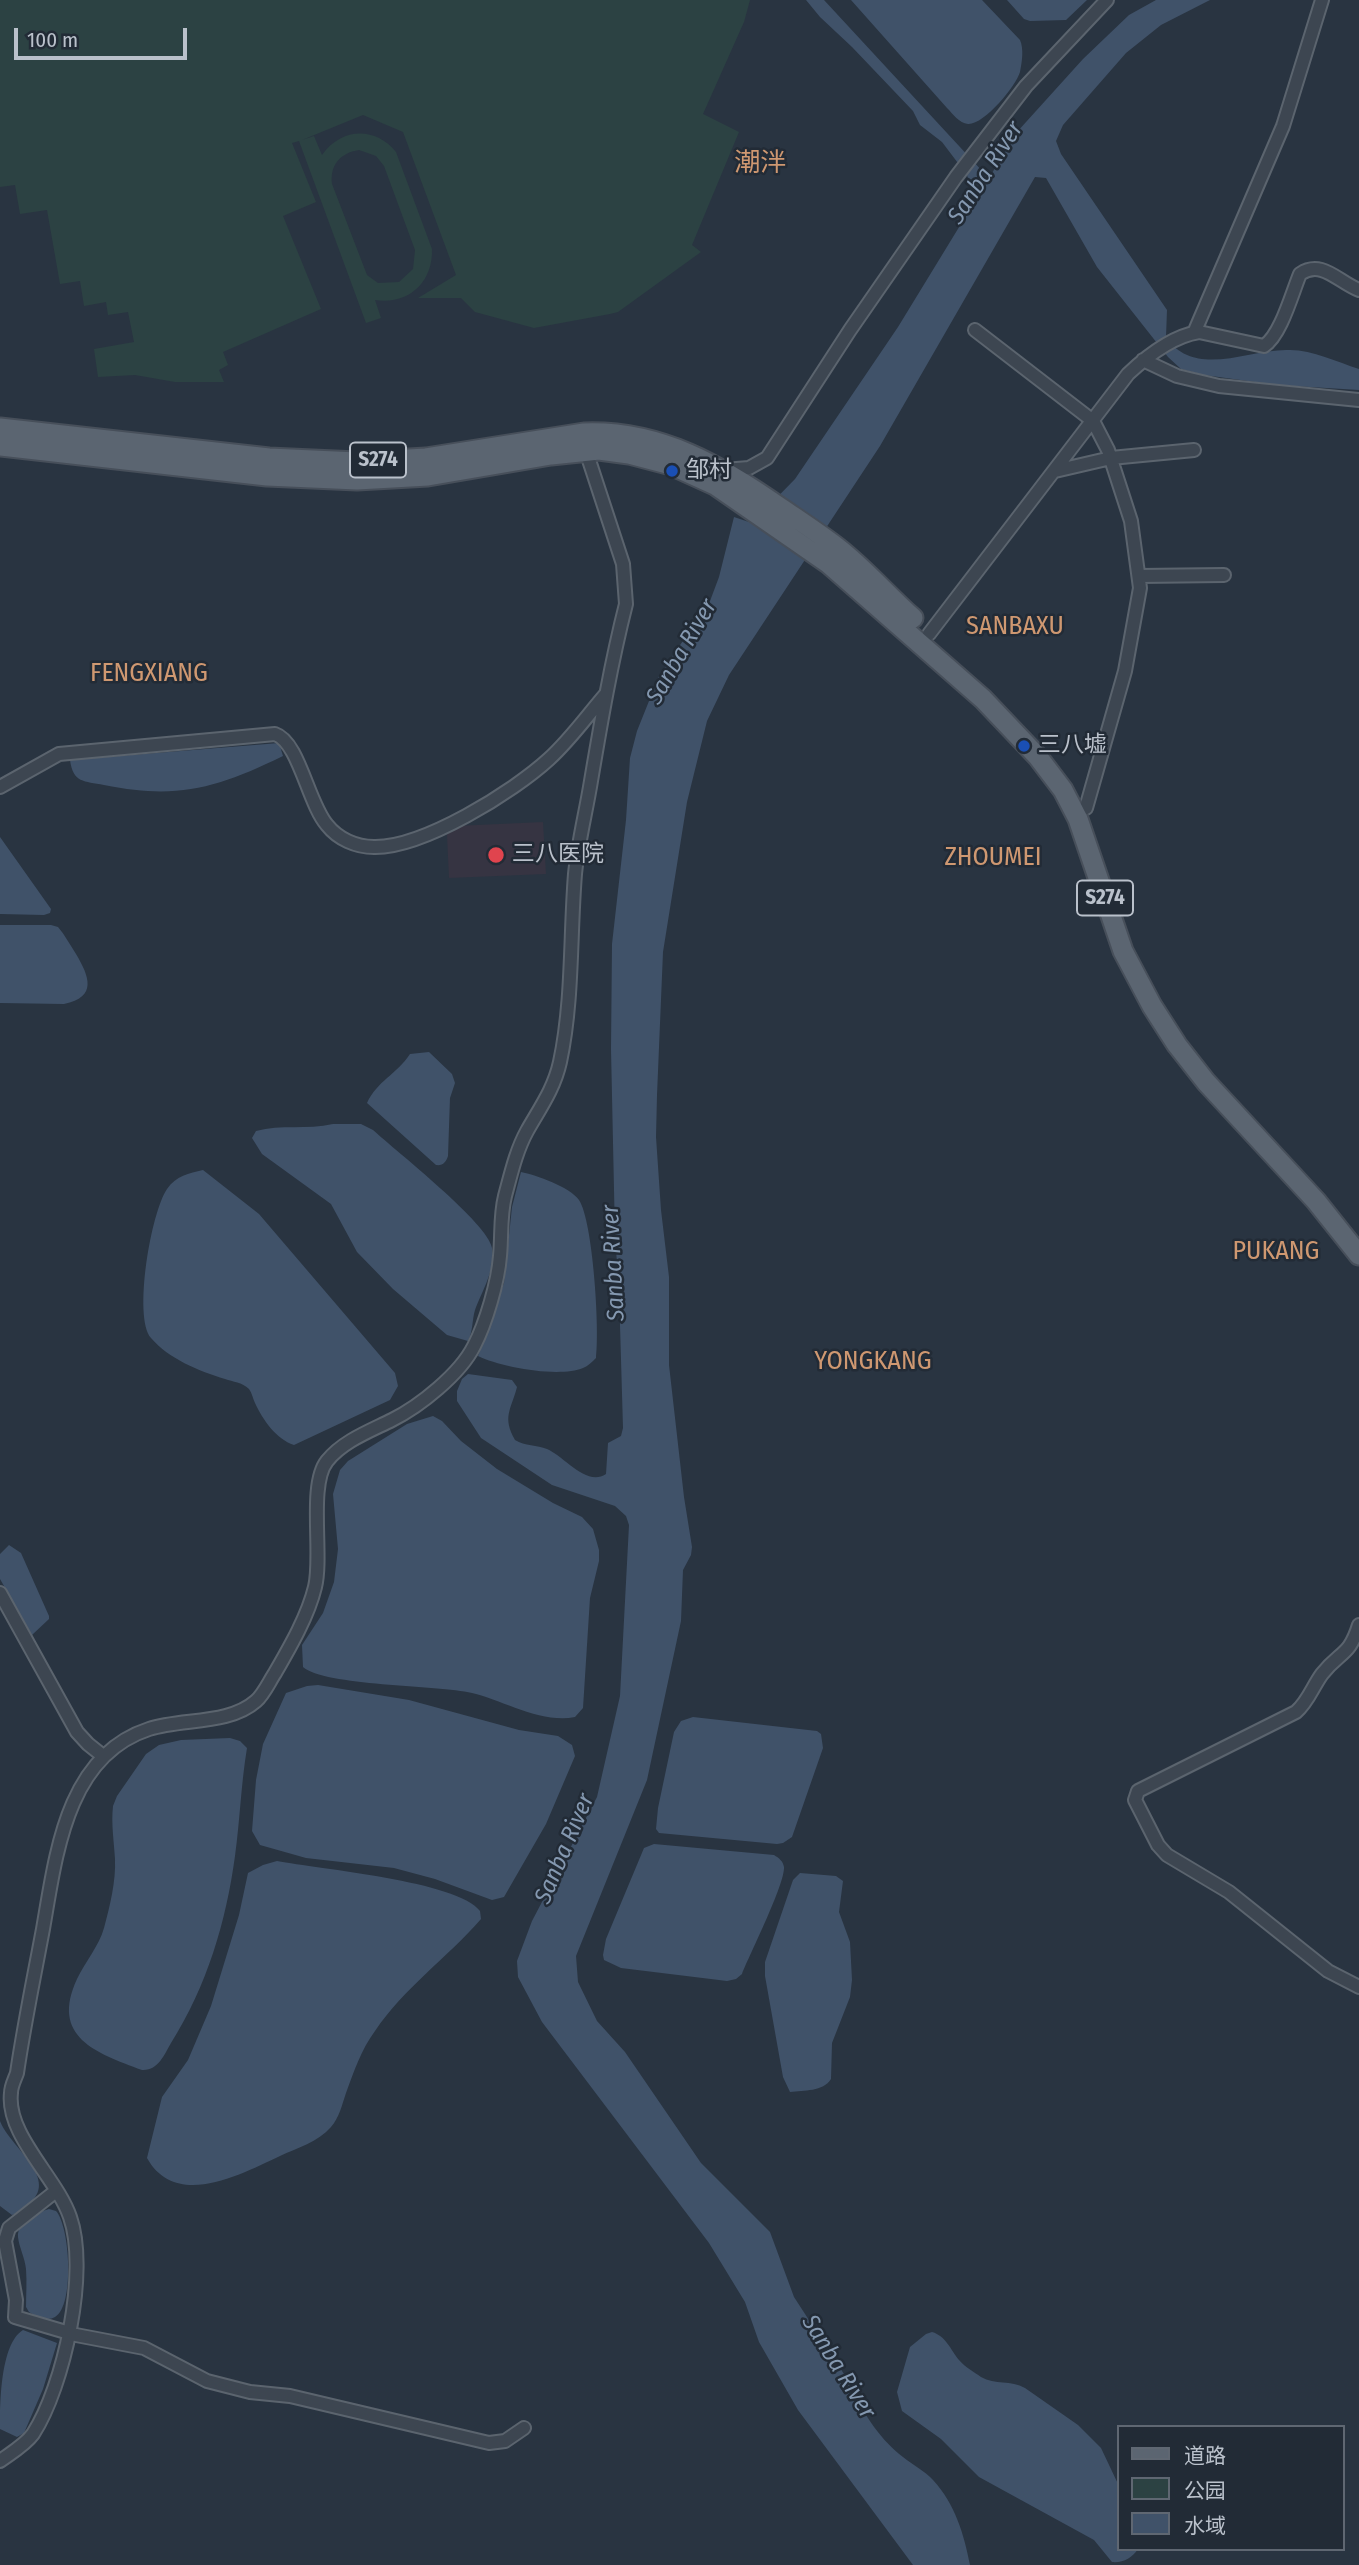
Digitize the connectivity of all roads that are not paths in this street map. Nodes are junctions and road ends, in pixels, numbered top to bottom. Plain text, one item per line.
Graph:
1 (1107, 0) edge
2 (1322, 0) edge
3 (1359, 290) edge
4 (975, 330) dead end
5 (1194, 332) junction
6 (1143, 360) junction
7 (1359, 400) edge
8 (1093, 421) junction
9 (0, 428) edge
10 (0, 446) edge
11 (1194, 450) dead end
12 (586, 451) junction
13 (1111, 458) junction
14 (724, 470) junction
15 (1055, 471) junction
16 (740, 491) junction
17 (834, 556) junction
18 (1224, 575) dead end
19 (1139, 576) junction
20 (929, 634) junction
21 (606, 694) junction
22 (0, 786) edge
23 (1086, 808) junction
24 (1359, 1235) edge
25 (1359, 1255) edge
26 (0, 1593) edge
27 (1359, 1625) edge
28 (103, 1756) junction
29 (1359, 1987) edge
30 (6, 2099) edge
31 (56, 2191) junction
32 (4, 2224) edge
33 (68, 2333) junction
34 (524, 2428) dead end
35 (0, 2461) edge

1 - 14 street
2 - 5 street
3 - 5 street
4 - 8 street
5 - 6 street
6 - 7 street
6 - 8 street
8 - 13 street
8 - 15 street
9 - 14 main road, S274
10 - 12 main road, S274
11 - 13 street
12 - 16 main road, S274
12 - 21 street
13 - 15 street
13 - 19 street
14 - 16 main road, S274
15 - 20 street
16 - 17 main road, S274
17 - 20 main road, S274
17 - 25 main road, S274
18 - 19 street
19 - 23 street
20 - 23 main road, S274
21 - 22 street
21 - 28 street
23 - 24 main road, S274
26 - 28 street
27 - 29 street
28 - 30 street
30 - 31 street
31 - 32 street
31 - 33 street
32 - 33 street
33 - 34 street
33 - 35 street

